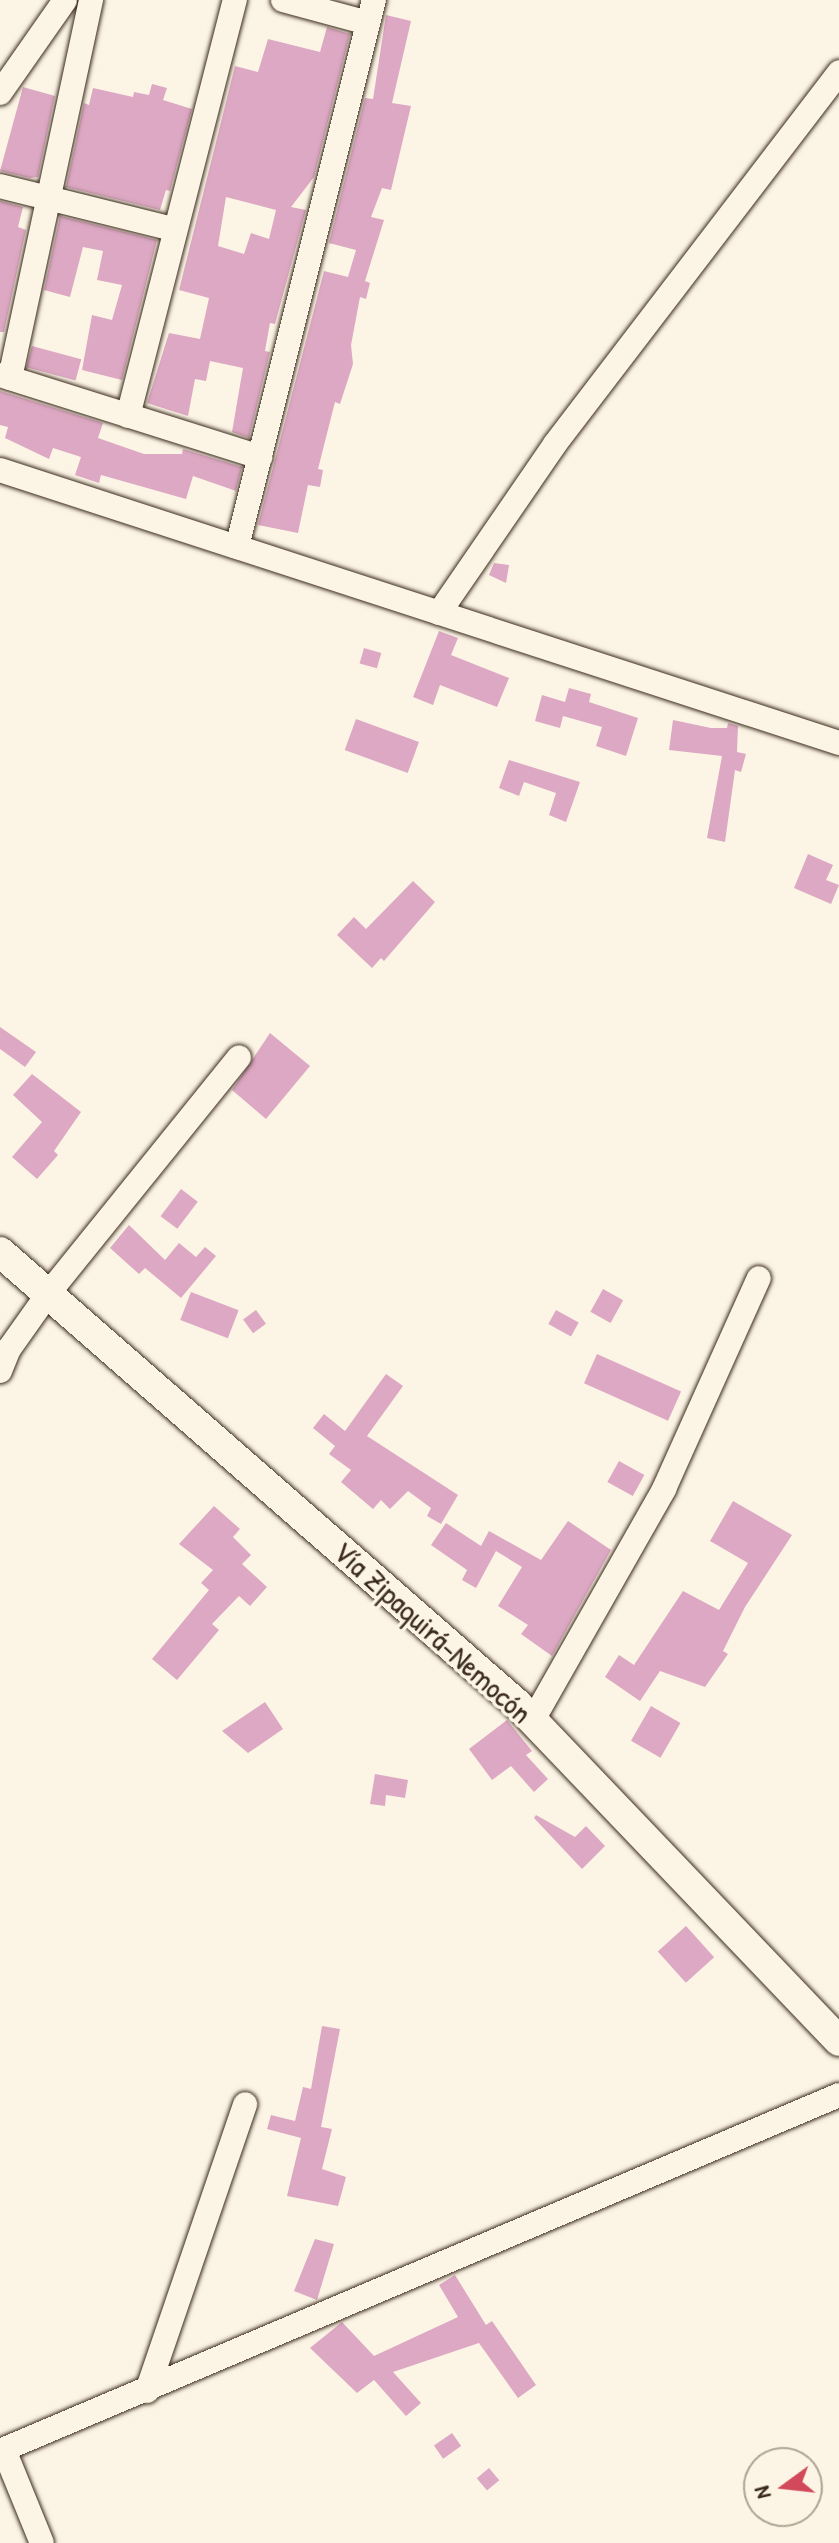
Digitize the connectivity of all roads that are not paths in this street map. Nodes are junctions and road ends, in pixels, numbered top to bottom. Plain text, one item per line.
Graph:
1 (65, 0) edge
2 (91, 0) edge
3 (235, 0) edge
4 (283, 0) edge
5 (371, 12) edge
6 (839, 72) edge
7 (0, 93) edge
8 (0, 186) edge
9 (52, 199) junction
10 (173, 229) junction
11 (5, 377) edge
12 (128, 416) junction
13 (260, 457) junction
14 (0, 470) edge
15 (237, 547) junction
16 (439, 613) junction
17 (839, 743) edge
18 (239, 1057) dead end
19 (0, 1252) edge
20 (759, 1278) dead end
21 (48, 1294) junction
22 (0, 1371) edge
23 (533, 1720) junction
24 (839, 2041) edge
25 (839, 2095) edge
26 (245, 2104) dead end
27 (147, 2391) junction
28 (2, 2451) edge
29 (42, 2543) edge

1 - 7 street
2 - 9 street
3 - 10 street
4 - 5 street
5 - 13 street
6 - 16 street
8 - 9 street
9 - 10 street
9 - 11 street
10 - 12 street
11 - 12 street
12 - 13 street
13 - 15 street
14 - 15 street
15 - 16 street
16 - 17 street
18 - 21 street
19 - 21 main road, Vía Zipaquirá-Nemocón
20 - 23 street
21 - 22 street
21 - 23 main road, Vía Zipaquirá-Nemocón
23 - 24 main road, Vía Zipaquirá-Nemocón
25 - 27 street
26 - 27 street
27 - 28 street
28 - 29 street

